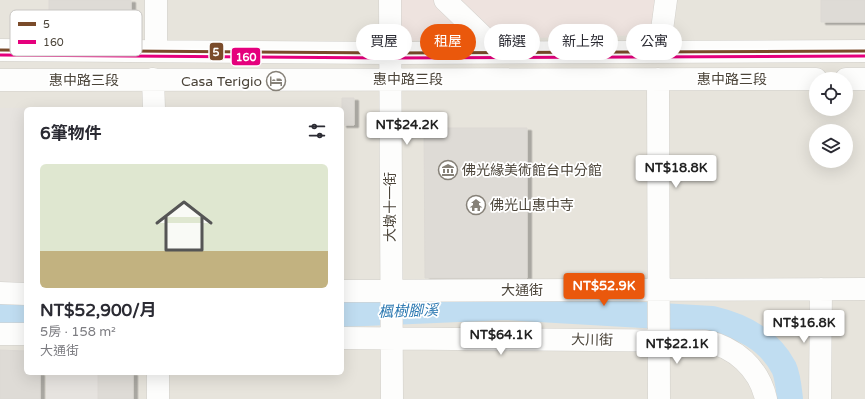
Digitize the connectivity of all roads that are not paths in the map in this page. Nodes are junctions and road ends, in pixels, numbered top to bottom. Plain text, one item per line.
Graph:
1 (156, 0) edge
2 (390, 0) edge
3 (445, 0) edge
4 (666, 0) edge
5 (390, 24) edge
6 (663, 24) edge
7 (484, 38) edge
8 (0, 50) edge
9 (10, 50) edge
10 (142, 51) edge
11 (156, 51) junction
12 (865, 51) edge
13 (484, 52) edge
14 (540, 52) edge
15 (626, 52) edge
16 (682, 52) edge
17 (356, 53) edge
18 (412, 53) edge
19 (390, 60) edge
20 (153, 79) junction
21 (390, 79) junction
22 (658, 79) junction
23 (809, 79) edge
24 (0, 80) edge
25 (853, 80) edge
26 (865, 80) edge
27 (154, 107) edge
28 (821, 289) junction
29 (865, 289) edge
30 (344, 291) edge
31 (0, 293) edge
32 (391, 293) junction
33 (24, 294) edge
34 (660, 294) junction
35 (391, 332) junction
36 (0, 334) edge
37 (24, 334) edge
38 (660, 336) junction
39 (344, 338) edge
40 (158, 375) edge
41 (158, 399) edge
42 (392, 399) edge
43 (659, 399) edge
44 (766, 399) edge
45 (820, 399) edge

1 - 11 street
2 - 5 street, 大墩十一街
3 - 7 street
4 - 6 street
8 - 9 street, 惠中路三段
10 - 11 street, 惠中路三段
11 - 17 street, 惠中路三段
12 - 16 street, 惠中路三段
13 - 18 street, 惠中路三段
14 - 15 street, 惠中路三段
19 - 21 street, 大墩十一街
20 - 21 street, 惠中路三段
20 - 24 street, 惠中路三段
20 - 27 street
21 - 22 street, 惠中路三段
21 - 32 street, 大墩十一街
22 - 23 street, 惠中路三段
22 - 34 street
25 - 26 street
28 - 29 street, 大通街
28 - 34 street, 大通街
28 - 45 street
30 - 32 street, 大通街
31 - 33 street
32 - 34 street, 大通街
32 - 35 street, 大墩十一街
34 - 38 street
35 - 38 street, 大川街
35 - 39 street, 大川街
35 - 42 street
36 - 37 street
38 - 43 street
38 - 44 street, 大川街
40 - 41 street

